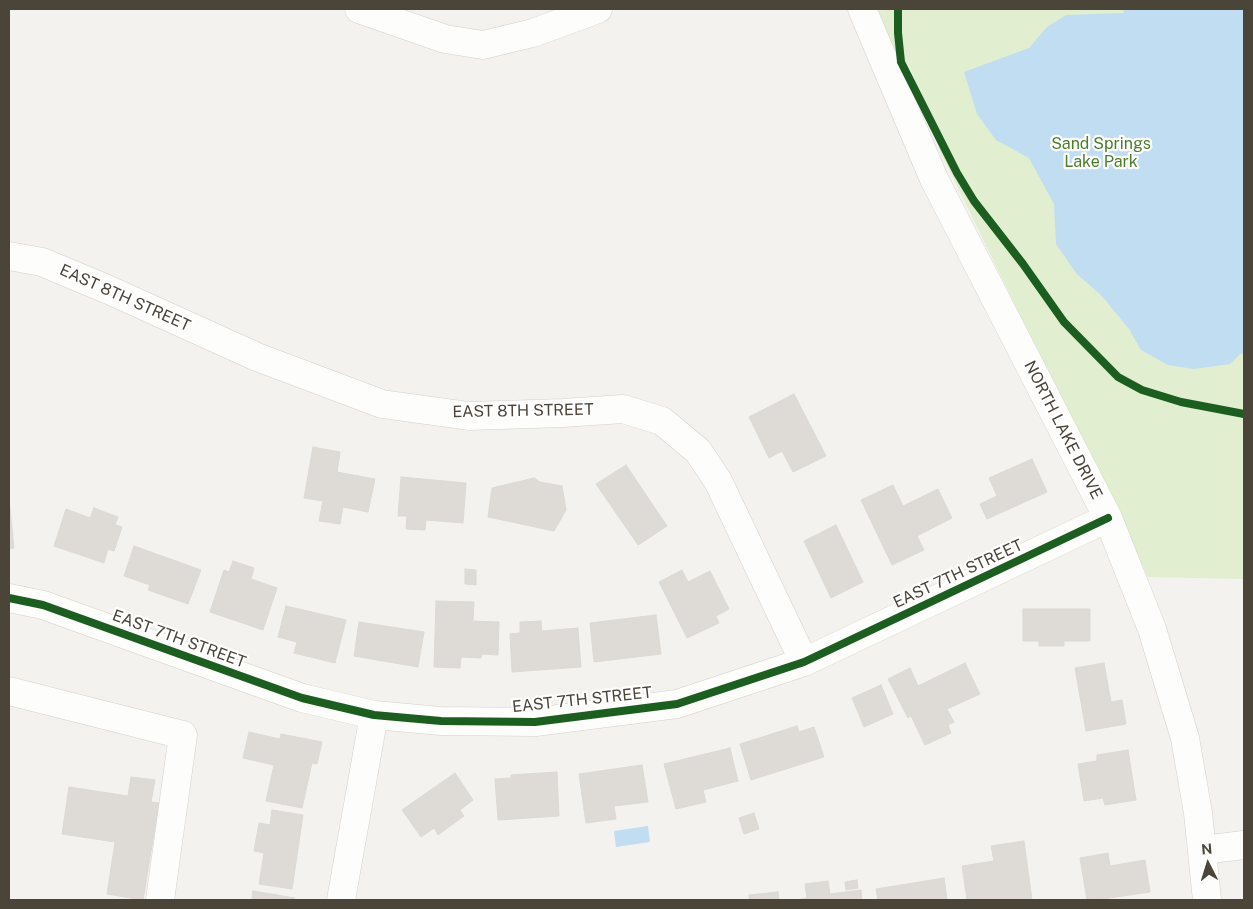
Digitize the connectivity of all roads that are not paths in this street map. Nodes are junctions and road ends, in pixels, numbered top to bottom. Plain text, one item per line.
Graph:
1 (359, 9) edge
2 (598, 9) edge
3 (862, 9) edge
4 (9, 256) edge
5 (1108, 518) junction
6 (9, 598) edge
7 (804, 662) junction
8 (9, 690) edge
9 (374, 715) junction
10 (1244, 844) edge
11 (1202, 850) junction
12 (160, 900) edge
13 (341, 900) edge
14 (1207, 900) edge

1 - 2 street
3 - 5 street, NORTH LAKE DRIVE
4 - 7 street, EAST 8TH STREET
5 - 7 street, EAST 7TH STREET
5 - 11 street, NORTH LAKE DRIVE
6 - 9 street, EAST 7TH STREET
7 - 9 street, EAST 7TH STREET
8 - 12 street
9 - 13 street
10 - 11 street
11 - 14 street, NORTH LAKE DRIVE

